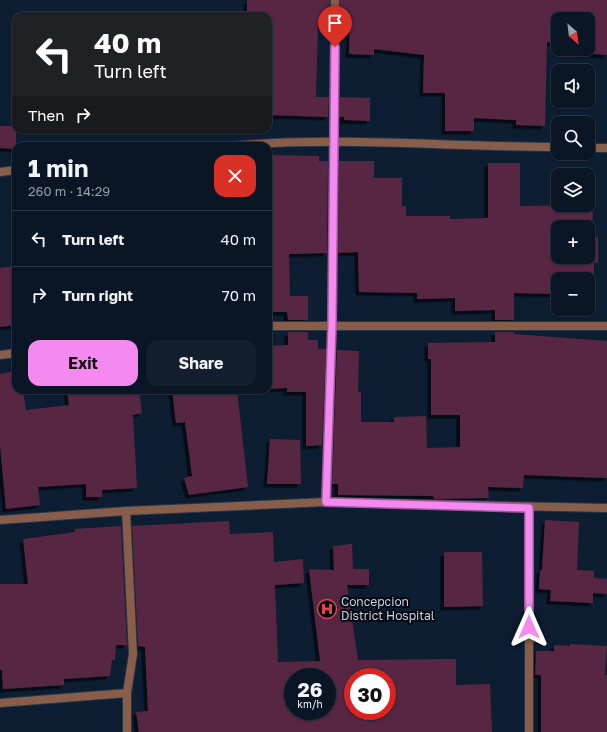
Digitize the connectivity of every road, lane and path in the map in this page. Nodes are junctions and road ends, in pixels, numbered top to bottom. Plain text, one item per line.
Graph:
1 (335, 0) edge
2 (334, 141) junction
3 (272, 143) edge
4 (551, 147) edge
5 (595, 148) edge
6 (607, 148) edge
7 (12, 170) edge
8 (0, 172) edge
9 (332, 325) junction
10 (272, 326) edge
11 (607, 326) edge
12 (12, 354) edge
13 (0, 355) edge
14 (326, 502) junction
15 (529, 508) junction
16 (607, 508) edge
17 (126, 511) junction
18 (0, 520) edge
19 (127, 693) junction
20 (0, 703) edge
21 (127, 732) edge
22 (529, 732) edge

1 - 2 street
2 - 3 street
2 - 4 street
2 - 9 street
5 - 6 street
7 - 8 street
9 - 10 street
9 - 11 street
9 - 14 street
12 - 13 street
14 - 15 street
14 - 17 street
15 - 16 street
15 - 22 street
17 - 18 street
17 - 19 street
19 - 20 street
19 - 21 street

